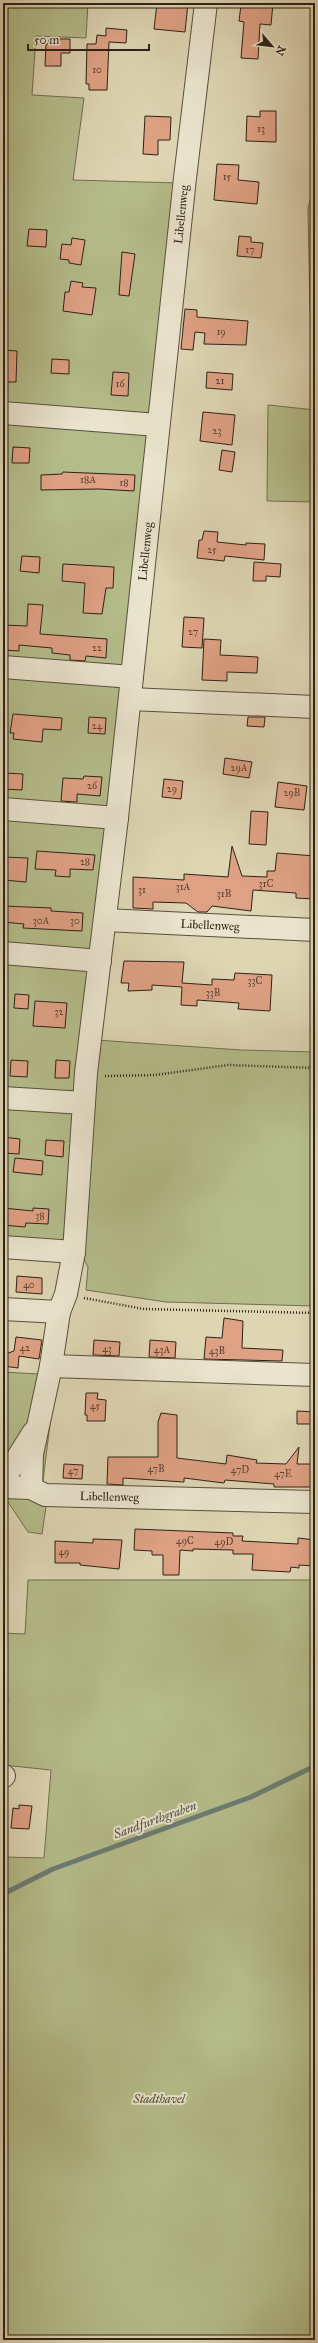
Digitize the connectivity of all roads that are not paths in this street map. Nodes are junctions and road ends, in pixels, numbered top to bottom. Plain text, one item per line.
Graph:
1 (206, 3) edge
2 (3, 413) edge
3 (158, 425) junction
4 (3, 667) edge
5 (132, 677) junction
6 (130, 699) junction
7 (315, 706) edge
8 (3, 809) edge
9 (117, 818) junction
10 (105, 920) junction
11 (315, 930) edge
12 (3, 953) edge
13 (100, 961) junction
14 (3, 1098) edge
15 (84, 1103) junction
16 (3, 1247) edge
17 (74, 1252) junction
18 (63, 1303) junction
19 (3, 1309) edge
20 (51, 1366) junction
21 (315, 1375) edge
22 (40, 1422) junction
23 (3, 1481) edge
24 (3, 1487) edge
25 (31, 1488) junction
26 (315, 1502) edge

1 - 3 street, Libellenweg
2 - 3 street
3 - 5 street, Libellenweg
4 - 5 street
5 - 6 street, Libellenweg
6 - 7 street
6 - 9 street, Libellenweg
8 - 9 street
9 - 10 street, Libellenweg
10 - 11 street, Libellenweg
10 - 13 street, Libellenweg
12 - 13 street
13 - 15 street, Libellenweg
14 - 15 street
15 - 17 street, Libellenweg
16 - 17 street
17 - 18 street, Libellenweg
18 - 19 street
18 - 20 street, Libellenweg
20 - 21 street
20 - 22 street, Libellenweg
22 - 23 street
22 - 25 street, Libellenweg
24 - 25 street
25 - 26 street, Libellenweg

